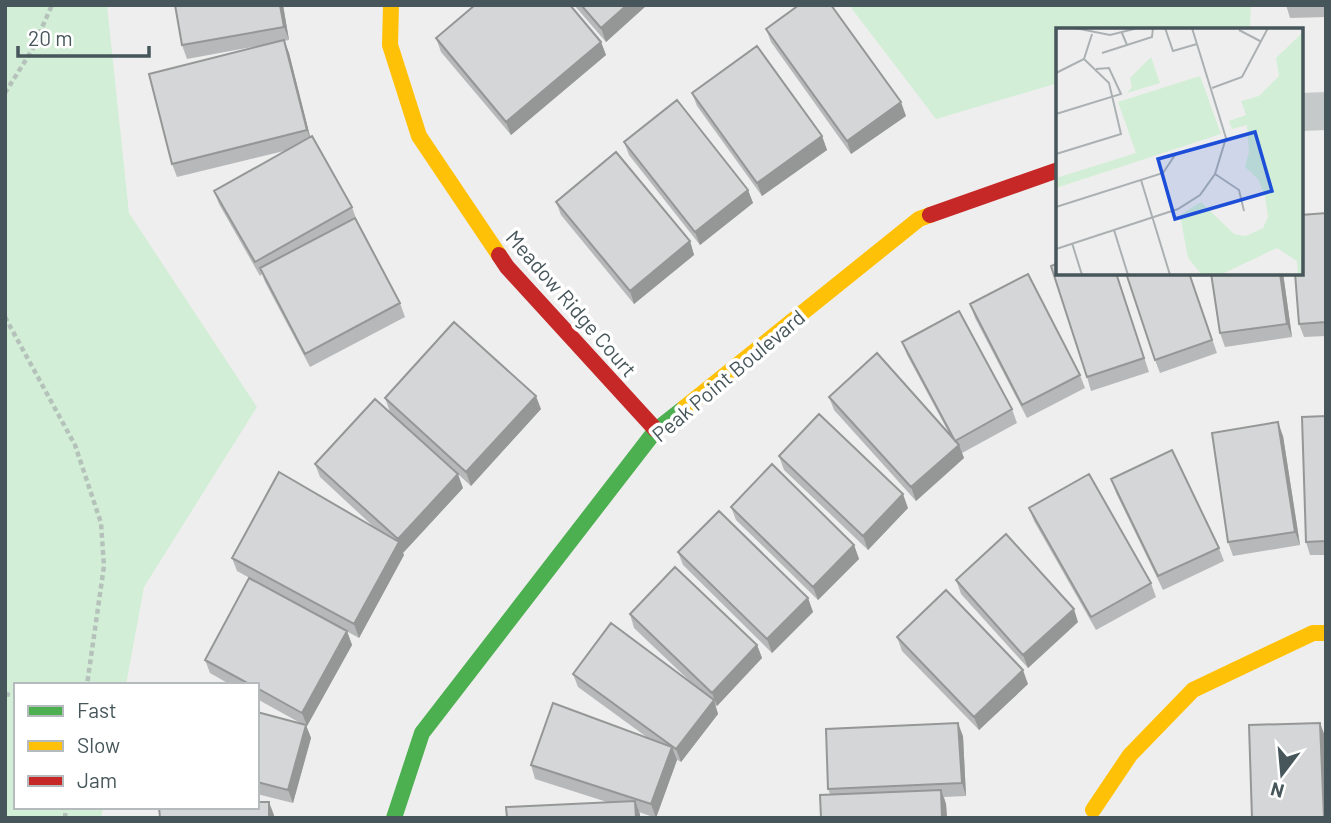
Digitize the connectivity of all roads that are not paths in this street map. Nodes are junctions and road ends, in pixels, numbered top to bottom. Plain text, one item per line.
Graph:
1 (391, 5) edge
2 (1326, 111) edge
3 (1303, 112) edge
4 (1056, 171) edge
5 (656, 430) junction
6 (1326, 633) edge
7 (1093, 810) dead end
8 (394, 818) edge

1 - 5 street, Meadow Ridge Court
2 - 3 street
4 - 5 street, Peak Point Boulevard
5 - 8 street, Peak Point Boulevard
6 - 7 street

